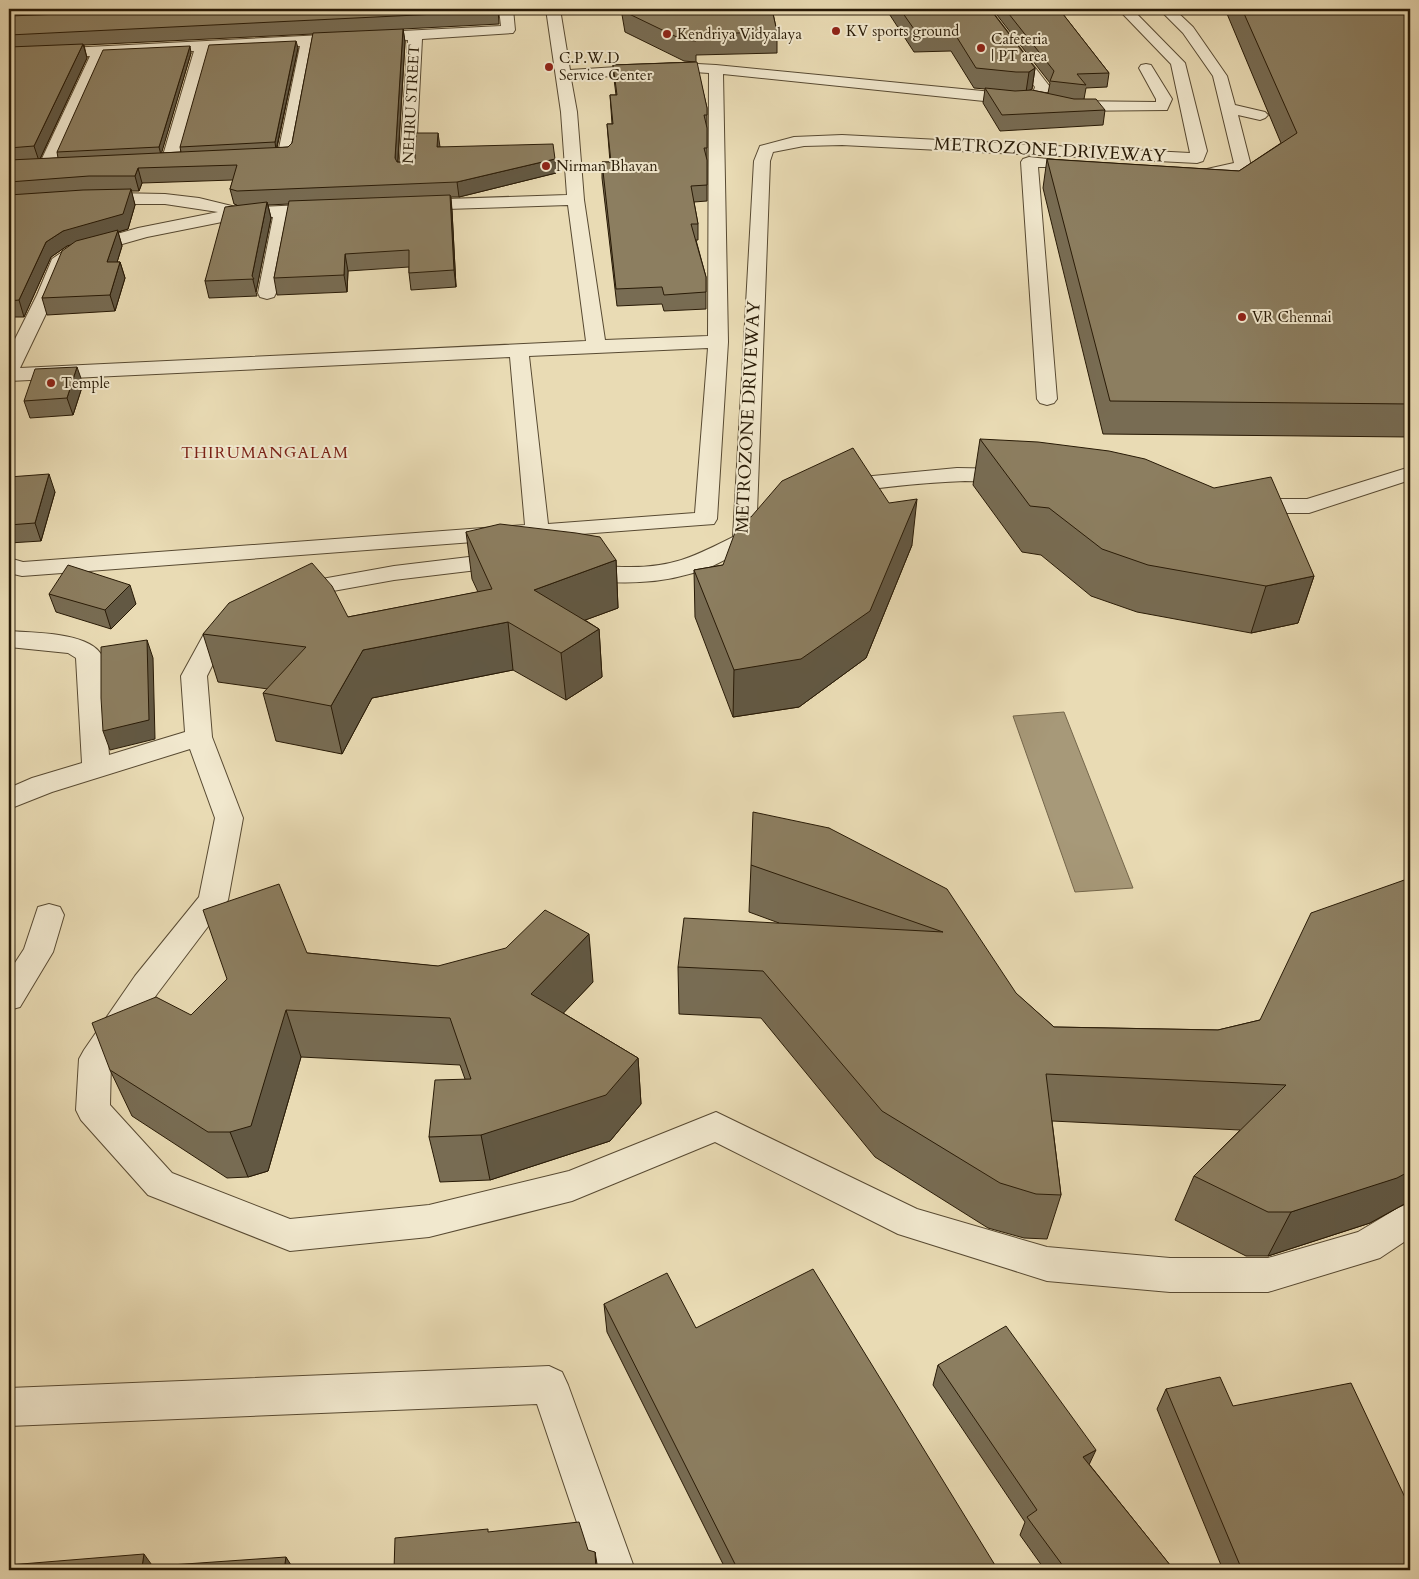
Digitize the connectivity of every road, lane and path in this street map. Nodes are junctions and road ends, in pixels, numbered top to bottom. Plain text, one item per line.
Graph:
1 (506, 9) edge
2 (553, 9) edge
3 (983, 9) edge
4 (1125, 9) edge
5 (1166, 9) edge
6 (415, 35) junction
7 (308, 41) junction
8 (203, 46) junction
9 (99, 51) junction
10 (9, 55) edge
11 (1146, 68) dead end
12 (716, 69) junction
13 (563, 75) junction
14 (1030, 98) junction
15 (1228, 108) junction
16 (1260, 115) dead end
17 (242, 159) edge
18 (168, 162) junction
19 (187, 162) edge
20 (150, 163) edge
21 (65, 166) edge
22 (46, 167) junction
23 (27, 168) edge
24 (407, 173) edge
25 (80, 200) edge
26 (576, 200) junction
27 (400, 206) edge
28 (341, 208) edge
29 (283, 211) junction
30 (242, 213) junction
31 (266, 293) dead end
32 (718, 342) junction
33 (596, 346) junction
34 (519, 351) junction
35 (9, 371) edge
36 (9, 375) edge
37 (1047, 399) dead end
38 (1410, 473) edge
39 (1036, 480) edge
40 (816, 494) edge
41 (1222, 506) edge
42 (764, 526) edge
43 (537, 530) junction
44 (744, 540) junction
45 (521, 564) edge
46 (9, 565) edge
47 (559, 568) edge
48 (9, 639) edge
49 (200, 737) junction
50 (96, 768) junction
51 (9, 799) edge
52 (49, 915) dead end
53 (9, 998) edge
54 (1410, 1219) edge
55 (9, 1408) edge
56 (614, 1570) edge

1 - 6 street
2 - 13 street
3 - 14 street
4 - 44 street, METROZONE DRIVEWAY
5 - 15 street
6 - 7 street
6 - 24 street, NEHRU STREET
7 - 8 street
7 - 17 street
8 - 9 street
8 - 18 street
9 - 10 street
9 - 22 street
11 - 14 street
12 - 13 street
12 - 14 street
12 - 32 street
13 - 26 street
15 - 16 street
15 - 37 street
18 - 19 street
18 - 20 street
21 - 22 street
22 - 23 street
25 - 30 street
26 - 27 street
26 - 33 street
28 - 29 street
29 - 30 street
29 - 31 street
30 - 35 street
32 - 33 street
32 - 43 street
33 - 34 street
34 - 36 street
34 - 43 street
38 - 41 street
39 - 40 street
42 - 44 street
43 - 46 street
44 - 47 street, METROZONE DRIVEWAY
45 - 49 street
48 - 50 street
49 - 50 street
49 - 54 street
50 - 51 street
52 - 53 street
55 - 56 street

